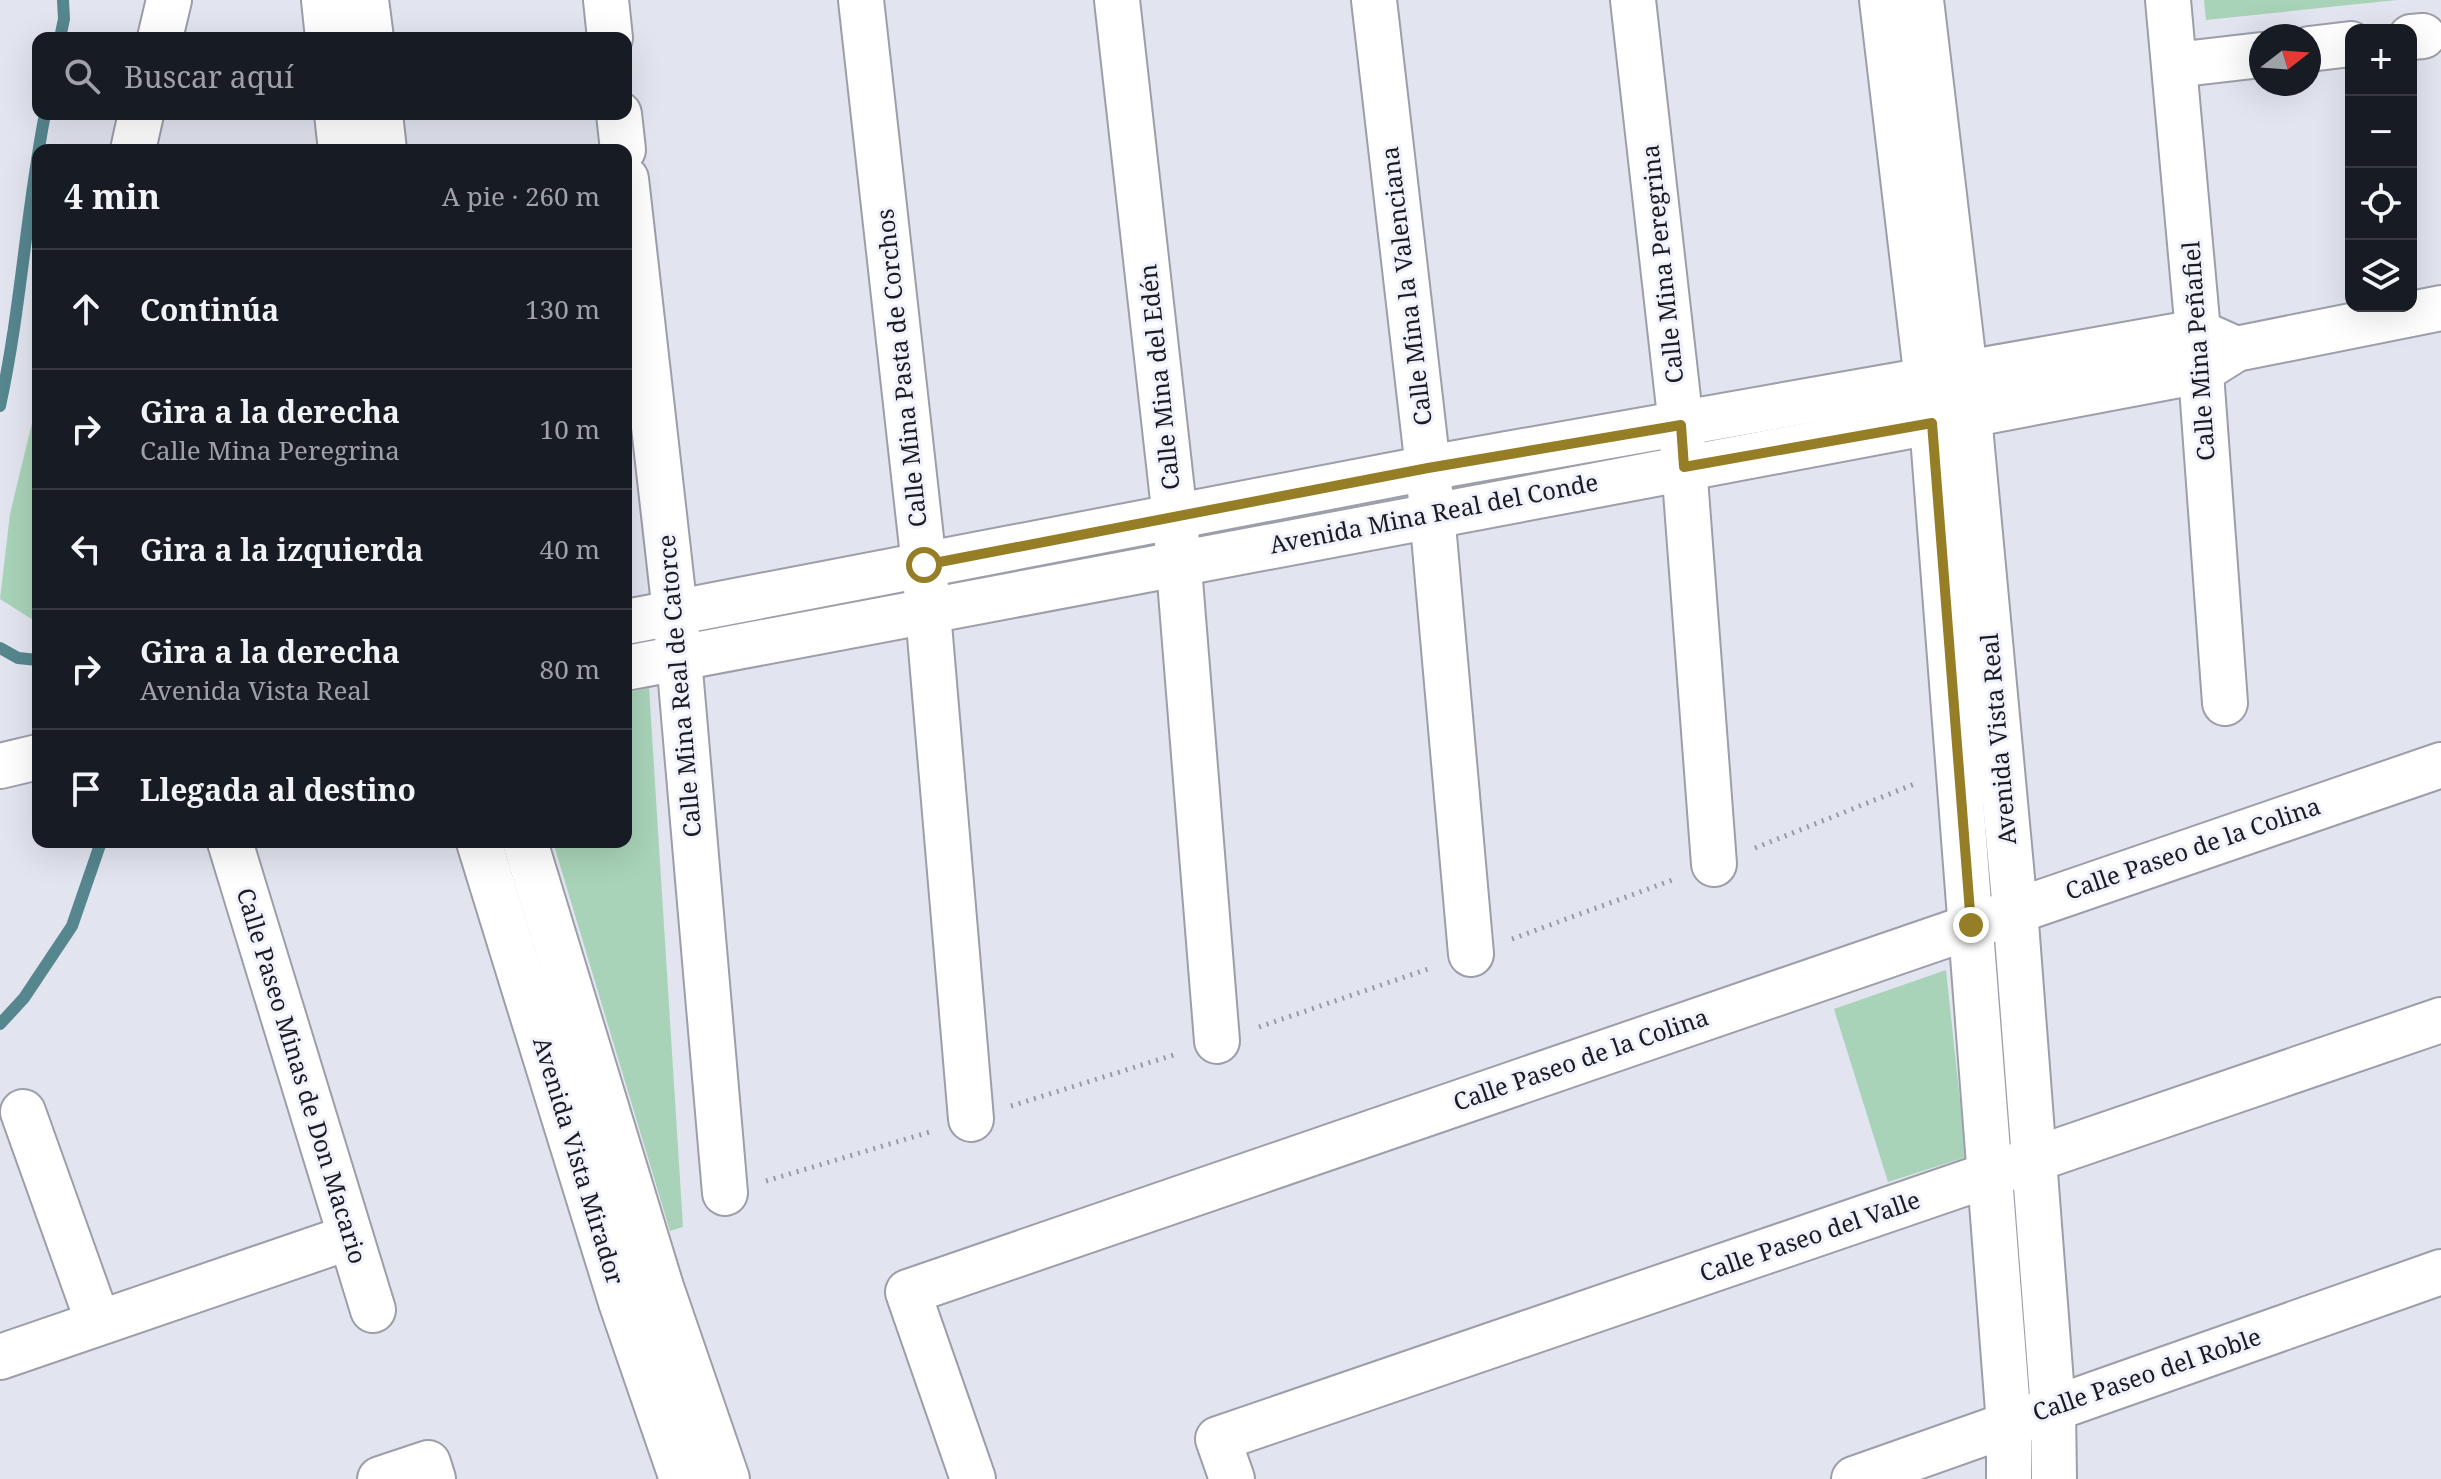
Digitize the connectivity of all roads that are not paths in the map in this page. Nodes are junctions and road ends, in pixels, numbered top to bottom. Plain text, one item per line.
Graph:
1 (169, 0) edge
2 (324, 0) edge
3 (366, 0) edge
4 (606, 0) edge
5 (861, 0) edge
6 (1117, 0) edge
7 (1374, 0) edge
8 (1633, 0) edge
9 (1882, 0) edge
10 (1921, 0) edge
11 (2168, 0) edge
12 (161, 32) edge
13 (327, 32) edge
14 (370, 32) edge
15 (609, 32) edge
16 (2345, 45) edge
17 (2321, 48) edge
18 (2249, 56) edge
19 (2175, 65) junction
20 (140, 120) edge
21 (338, 120) edge
22 (381, 120) edge
23 (620, 120) edge
24 (134, 144) edge
25 (340, 144) edge
26 (383, 144) edge
27 (622, 144) edge
28 (632, 232) edge
29 (2441, 308) edge
30 (2212, 351) junction
31 (1947, 376) junction
32 (1950, 420) junction
33 (1683, 446) junction
34 (1428, 468) junction
35 (1432, 514) junction
36 (1175, 518) junction
37 (1179, 563) junction
38 (924, 565) junction
39 (927, 610) junction
40 (675, 612) junction
41 (632, 621) edge
42 (679, 658) junction
43 (632, 667) edge
44 (2225, 703) dead end
45 (32, 758) edge
46 (2441, 765) edge
47 (0, 766) edge
48 (232, 848) edge
49 (481, 848) edge
50 (527, 848) edge
51 (1714, 864) road end
52 (2015, 910) junction
53 (1971, 925) junction
54 (1471, 954) road end
55 (2441, 1020) edge
56 (1217, 1041) road end
57 (23, 1112) dead end
58 (971, 1119) road end
59 (2034, 1161) junction
60 (1990, 1176) junction
61 (725, 1193) road end
62 (350, 1237) junction
63 (2441, 1272) edge
64 (641, 1294) junction
65 (373, 1310) dead end
66 (98, 1322) junction
67 (0, 1357) edge
68 (2053, 1409) junction
69 (2009, 1424) junction
70 (380, 1479) edge
71 (433, 1479) edge
72 (682, 1479) edge
73 (727, 1479) edge
74 (973, 1479) edge
75 (1232, 1479) edge
76 (1854, 1479) edge
77 (2009, 1479) edge
78 (2054, 1479) edge

1 - 12 street
2 - 13 street
3 - 14 street
4 - 15 street
5 - 38 street, Calle Mina Pasta de Corchos
6 - 36 street, Calle Mina del Edén
7 - 34 street, Calle Mina la Valenciana
8 - 33 street, Calle Mina Peregrina
9 - 31 street, Avenida Vista Real
10 - 31 street, Avenida Vista Real
11 - 19 street, Calle Mina Peñafiel
16 - 17 street
18 - 19 street
19 - 30 street, Calle Mina Peñafiel
20 - 24 street
21 - 25 street
22 - 26 street
23 - 27 street
28 - 40 street, Calle Mina Real de Catorce
29 - 30 street, Avenida Mina Real del Conde
30 - 31 street, Avenida Mina Real del Conde
30 - 32 street, Avenida Mina Real del Conde
30 - 44 street, Calle Mina Peñafiel
31 - 32 street, Avenida Vista Real
31 - 33 street, Avenida Mina Real del Conde
32 - 33 street, Avenida Mina Real del Conde
32 - 52 street, Avenida Vista Real
32 - 53 street, Avenida Vista Real
33 - 34 street, Avenida Mina Real del Conde
33 - 35 street, Avenida Mina Real del Conde
33 - 51 street, Calle Mina Peregrina
34 - 35 street, Calle Mina la Valenciana
34 - 36 street, Avenida Mina Real del Conde
35 - 37 street, Avenida Mina Real del Conde
35 - 54 street, Calle Mina la Valenciana
36 - 37 street, Calle Mina del Edén
36 - 38 street, Avenida Mina Real del Conde
37 - 39 street, Avenida Mina Real del Conde
37 - 56 street, Calle Mina del Edén
38 - 39 street, Calle Mina Pasta de Corchos
38 - 40 street, Avenida Mina Real del Conde
39 - 42 street, Avenida Mina Real del Conde
39 - 58 street, Calle Mina Pasta de Corchos
40 - 41 street, Avenida Mina Real del Conde
40 - 42 street, Calle Mina Real de Catorce
42 - 43 street, Avenida Mina Real del Conde
42 - 61 street, Calle Mina Real de Catorce
45 - 47 street
46 - 52 street, Calle Paseo de la Colina
48 - 62 street, Calle Paseo Minas de Don Macario
49 - 64 street, Avenida Vista Mirador
50 - 64 street, Avenida Vista Mirador
52 - 53 street, Calle Paseo de la Colina
52 - 59 street, Avenida Vista Real
53 - 60 street, Avenida Vista Real
53 - 74 street, Calle Paseo de la Colina
55 - 59 street, Calle Paseo del Valle
57 - 66 street
59 - 60 street, Calle Paseo del Valle
59 - 68 street, Avenida Vista Real
60 - 69 street, Avenida Vista Real
60 - 75 street, Calle Paseo del Valle
62 - 65 street, Calle Paseo Minas de Don Macario
62 - 66 street
63 - 68 street, Calle Paseo del Roble
64 - 72 street, Avenida Vista Mirador
64 - 73 street, Avenida Vista Mirador
66 - 67 street
68 - 69 street, Calle Paseo del Roble
68 - 78 street, Avenida Vista Real
69 - 76 street, Calle Paseo del Roble
69 - 77 street, Avenida Vista Real
70 - 71 street

